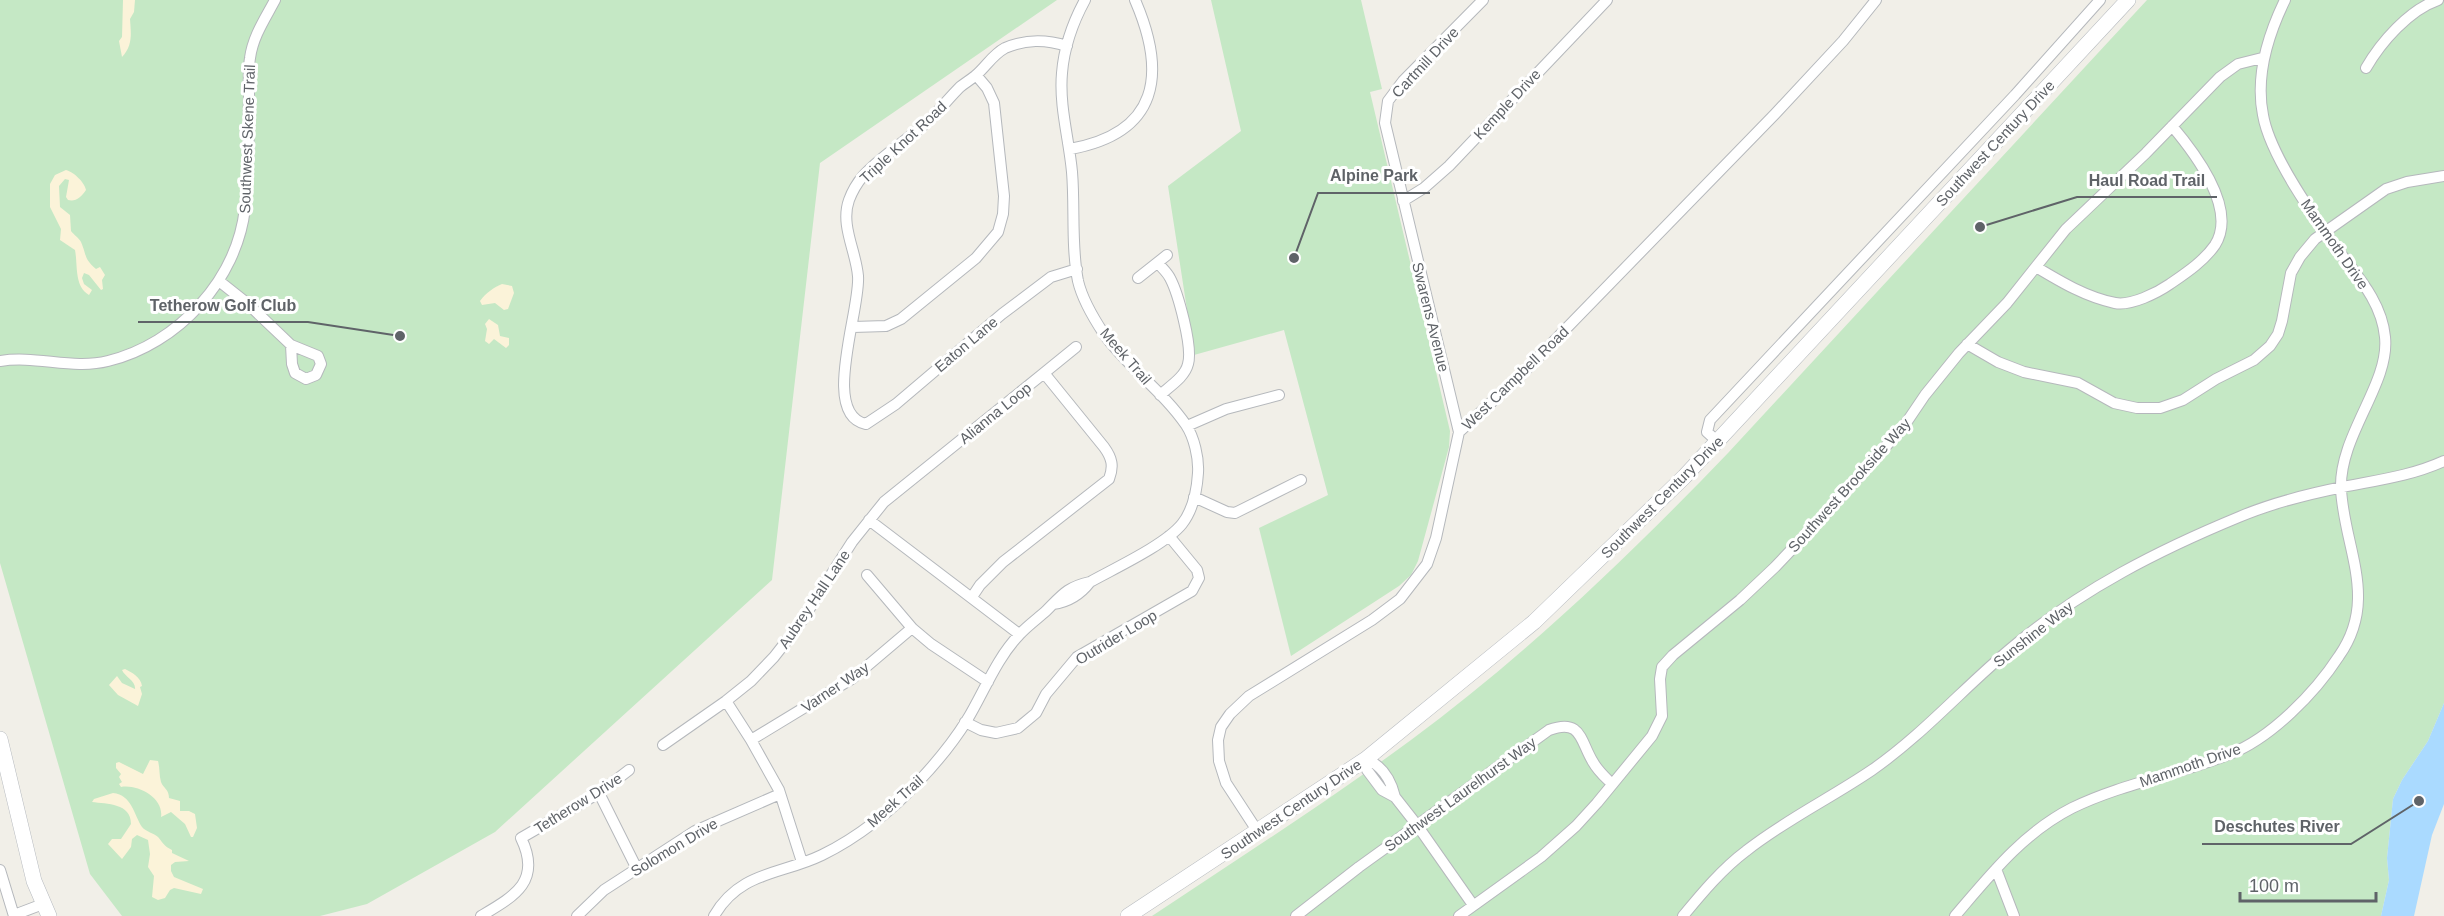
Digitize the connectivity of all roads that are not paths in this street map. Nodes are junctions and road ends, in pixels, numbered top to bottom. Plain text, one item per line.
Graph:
1 (275, 0) edge
2 (1085, 0) edge
3 (1135, 0) edge
4 (1484, 0) edge
5 (1607, 0) edge
6 (1876, 0) edge
7 (2100, 0) edge
8 (2285, 0) edge
9 (2438, 0) edge
10 (2124, 1) edge
11 (1067, 46) junction
12 (2262, 58) junction
13 (2366, 68) dead end
14 (976, 75) junction
15 (2172, 126) junction
16 (1070, 149) junction
17 (2444, 176) edge
18 (1403, 201) junction
19 (2325, 231) junction
20 (1167, 255) dead end
21 (1158, 263) junction
22 (2036, 267) junction
23 (1077, 269) junction
24 (1138, 278) dead end
25 (219, 281) junction
26 (853, 327) junction
27 (1967, 344) junction
28 (291, 345) dead end
29 (1076, 347) dead end
30 (0, 361) edge
31 (1044, 374) junction
32 (1160, 395) junction
33 (1279, 395) dead end
34 (859, 422) joint
35 (1187, 426) junction
36 (1459, 432) junction
37 (1718, 441) junction
38 (2444, 461) edge
39 (1301, 480) dead end
40 (2341, 487) junction
41 (1194, 497) junction
42 (869, 520) junction
43 (1169, 536) junction
44 (852, 542) joint
45 (867, 575) dead end
46 (972, 597) junction
47 (912, 628) junction
48 (1019, 634) junction
49 (988, 682) junction
50 (726, 701) junction
51 (965, 722) junction
52 (0, 739) edge
53 (751, 740) junction
54 (663, 745) dead end
55 (1366, 759) junction
56 (629, 770) dead end
57 (1612, 784) junction
58 (599, 793) junction
59 (780, 794) junction
60 (1417, 825) junction
61 (1258, 832) junction
62 (802, 862) junction
63 (637, 869) junction
64 (1996, 869) junction
65 (0, 870) edge
66 (1473, 905) junction
67 (46, 910) edge
68 (14, 915) edge
69 (481, 916) edge
70 (577, 916) edge
71 (714, 916) edge
72 (1128, 916) edge
73 (1296, 916) edge
74 (1459, 916) edge
75 (1683, 916) edge
76 (1955, 916) edge
77 (2014, 916) edge

1 - 25 street, Southwest Skene Trail
2 - 11 street, Meek Trail
3 - 16 street
4 - 18 street, Cartmill Drive
5 - 18 street, Kemple Drive
6 - 36 street, West Campbell Road
7 - 37 street
8 - 12 street, Mammoth Drive
9 - 13 street
10 - 37 main road, Southwest Century Drive
11 - 14 street, Triple Knot Road
11 - 16 street, Meek Trail
12 - 15 street, Southwest Brookside Way
12 - 19 street, Mammoth Drive
14 - 26 street, Triple Knot Road
14 - 26 street
15 - 22 street, Southwest Brookside Way
15 - 22 street
16 - 23 street, Meek Trail
17 - 19 street
18 - 36 street, Swarens Avenue
19 - 27 street
19 - 40 street, Mammoth Drive
20 - 21 street
21 - 24 street
21 - 32 street
22 - 27 street, Southwest Brookside Way
23 - 32 street, Meek Trail
23 - 34 street, Eaton Lane
25 - 28 street
25 - 30 street, Southwest Skene Trail
26 - 34 street, Triple Knot Road
27 - 57 street, Southwest Brookside Way
29 - 31 street
31 - 42 street, Alianna Loop
31 - 46 street, Alianna Loop
32 - 35 street, Meek Trail
33 - 35 street
35 - 41 street, Meek Trail
36 - 61 street, West Campbell Road
37 - 55 main road, Southwest Century Drive
38 - 40 street, Sunshine Way
39 - 41 street
40 - 64 street, Mammoth Drive
40 - 75 street, Sunshine Way
41 - 43 street, Meek Trail
42 - 44 street, Alianna Loop
42 - 46 street
43 - 48 street, Meek Trail
43 - 51 street, Outrider Loop
44 - 50 street, Aubrey Hall Lane
45 - 47 street
46 - 48 street
47 - 49 street
47 - 53 street, Varner Way
48 - 49 street, Meek Trail
49 - 51 street, Meek Trail
50 - 53 street
50 - 54 street, Aubrey Hall Lane
51 - 62 street, Meek Trail
52 - 67 main road
53 - 59 street
55 - 60 street
55 - 61 main road, Southwest Century Drive
56 - 58 street, Tetherow Drive
57 - 60 street, Southwest Laurelhurst Way
57 - 66 street, Southwest Brookside Way
58 - 63 street
58 - 69 street, Tetherow Drive
59 - 62 street
59 - 63 street, Solomon Drive
60 - 66 street
60 - 73 street, Southwest Laurelhurst Way
61 - 72 main road, Southwest Century Drive
62 - 71 street, Meek Trail
63 - 70 street, Solomon Drive
64 - 76 street, Mammoth Drive
64 - 77 street
65 - 68 street
66 - 74 street, Southwest Brookside Way
67 - 68 street

